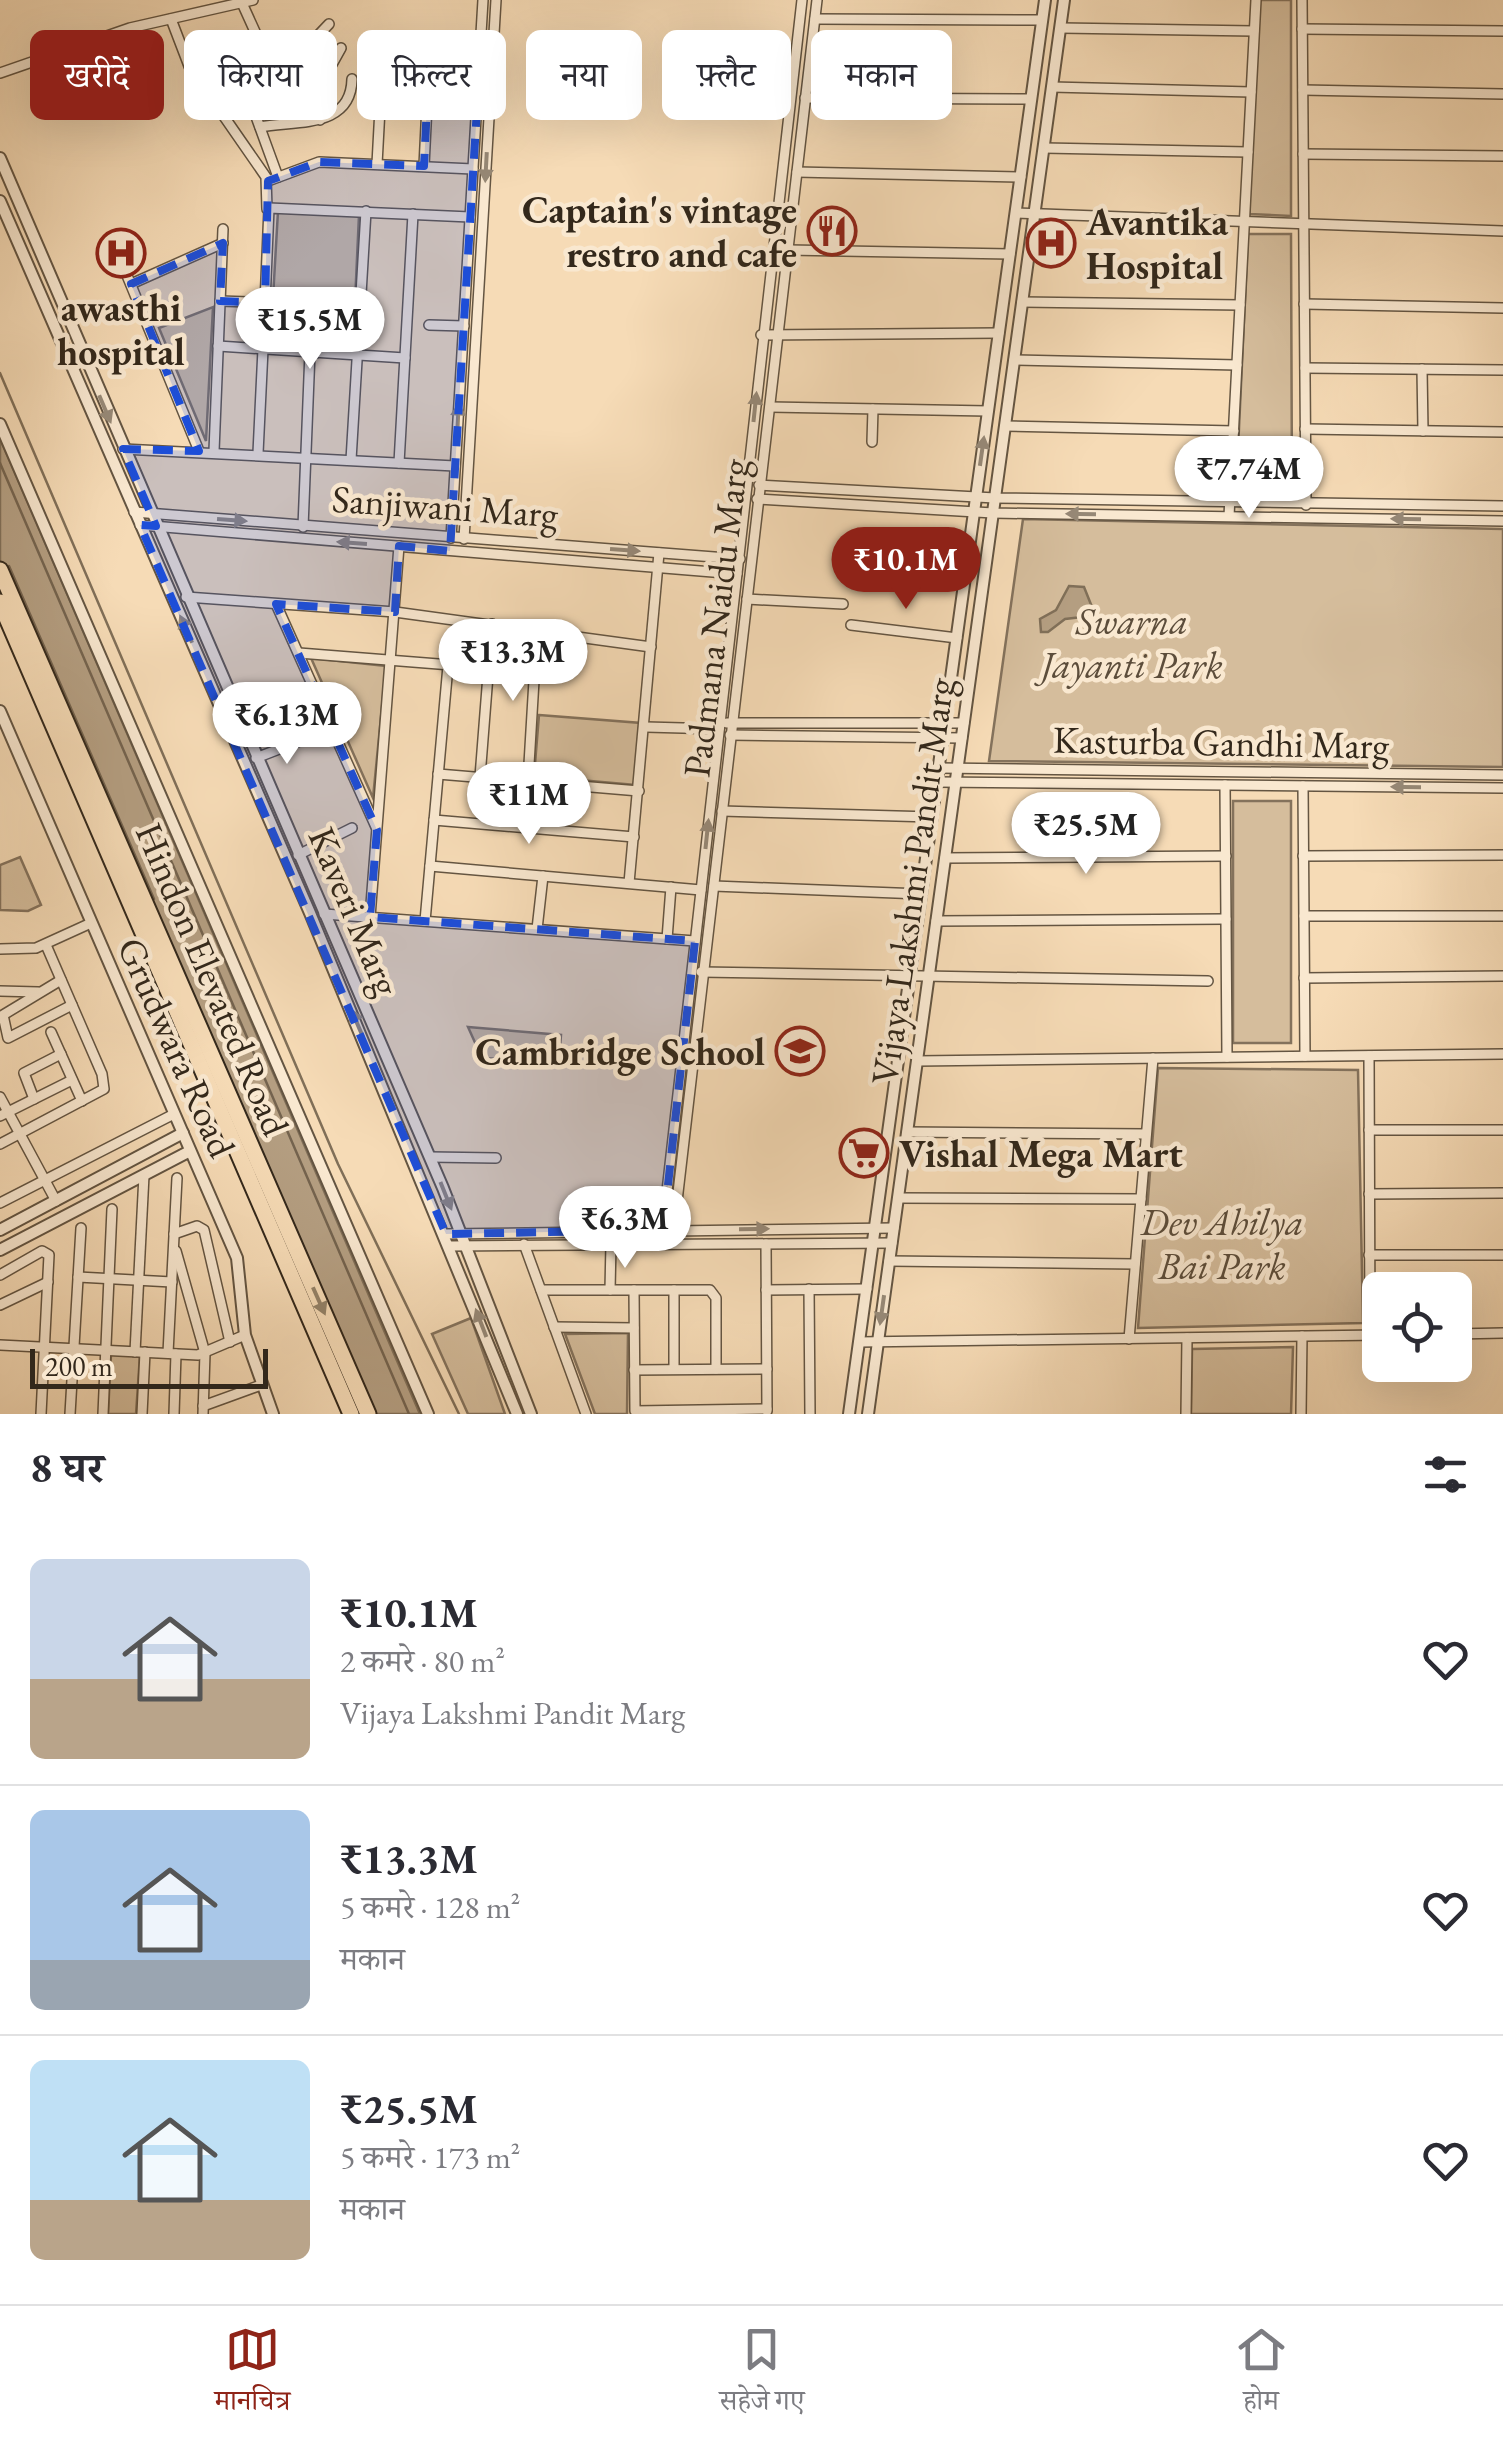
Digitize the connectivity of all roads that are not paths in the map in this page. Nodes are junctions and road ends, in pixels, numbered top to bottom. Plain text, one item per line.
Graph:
1 (253, 0) edge
2 (483, 0) edge
3 (496, 0) edge
4 (802, 0) edge
5 (817, 0) edge
6 (1045, 0) edge
7 (1064, 0) edge
8 (1256, 0) edge
9 (1302, 0) edge
10 (242, 3) junction
11 (171, 19) junction
12 (815, 19) junction
13 (1042, 20) junction
14 (329, 24) dead end
15 (1060, 28) junction
16 (1302, 29) junction
17 (481, 30) edge
18 (1503, 30) edge
19 (1254, 31) junction
20 (341, 48) dead end
21 (337, 55) edge
22 (0, 72) edge
23 (352, 79) dead end
24 (1052, 87) junction
25 (1302, 90) junction
26 (1251, 92) junction
27 (1503, 94) edge
28 (805, 98) junction
29 (1031, 99) junction
30 (337, 110) edge
31 (257, 120) edge
32 (320, 120) edge
33 (379, 120) edge
34 (426, 120) edge
35 (476, 120) edge
36 (260, 127) junction
37 (1044, 148) junction
38 (1248, 152) junction
39 (1303, 154) junction
40 (1503, 156) edge
41 (0, 158) edge
42 (377, 164) junction
43 (424, 166) junction
44 (473, 169) junction
45 (797, 172) junction
46 (1021, 177) junction
47 (273, 179) junction
48 (0, 201) edge
49 (267, 209) junction
50 (366, 211) junction
51 (1016, 213) junction
52 (414, 214) junction
53 (1034, 214) junction
54 (470, 217) junction
55 (1244, 222) junction
56 (1304, 224) junction
57 (223, 230) dead end
58 (32, 231) junction
59 (1503, 231) edge
60 (16, 239) junction
61 (222, 244) junction
62 (788, 250) junction
63 (1010, 254) junction
64 (126, 273) dead end
65 (131, 284) junction
66 (220, 302) junction
67 (1022, 302) junction
68 (265, 303) junction
69 (1304, 304) junction
70 (316, 305) junction
71 (1240, 305) junction
72 (360, 306) junction
73 (1503, 308) edge
74 (430, 325) dead end
75 (464, 326) junction
76 (999, 333) junction
77 (778, 334) junction
78 (761, 335) junction
79 (218, 346) junction
80 (263, 349) junction
81 (313, 352) junction
82 (357, 355) junction
83 (405, 358) junction
84 (1014, 360) junction
85 (1237, 365) junction
86 (1304, 368) junction
87 (1422, 369) junction
88 (1503, 370) edge
89 (770, 407) junction
90 (873, 408) junction
91 (988, 410) junction
92 (0, 424) edge
93 (1005, 426) junction
94 (1305, 429) junction
95 (1234, 431) junction
96 (1422, 431) junction
97 (1503, 432) edge
98 (872, 442) dead end
99 (122, 449) junction
100 (214, 450) junction
101 (199, 451) junction
102 (258, 454) junction
103 (305, 456) junction
104 (351, 460) junction
105 (399, 462) junction
106 (456, 466) junction
107 (746, 485) junction
108 (760, 485) junction
109 (976, 496) junction
110 (995, 498) junction
111 (744, 499) junction
112 (759, 500) junction
113 (1230, 502) junction
114 (1306, 503) junction
115 (1503, 506) edge
116 (974, 509) junction
117 (134, 512) junction
118 (150, 513) junction
119 (994, 513) junction
120 (1229, 516) junction
121 (1306, 518) junction
122 (1503, 521) edge
123 (140, 525) junction
124 (303, 525) junction
125 (156, 526) junction
126 (451, 536) junction
127 (464, 538) junction
128 (301, 540) junction
129 (399, 546) junction
130 (450, 551) junction
131 (463, 552) junction
132 (659, 553) junction
133 (738, 558) junction
134 (752, 560) junction
135 (658, 568) junction
136 (0, 570) edge
137 (736, 574) junction
138 (750, 576) junction
139 (186, 597) junction
140 (747, 600) junction
141 (0, 602) edge
142 (276, 604) junction
143 (844, 604) dead end
144 (395, 612) junction
145 (492, 624) junction
146 (852, 626) dead end
147 (537, 630) junction
148 (957, 638) junction
149 (651, 647) junction
150 (299, 653) junction
151 (390, 662) junction
152 (448, 666) junction
153 (488, 668) junction
154 (0, 711) edge
155 (733, 723) junction
156 (945, 723) junction
157 (964, 723) junction
158 (646, 727) junction
159 (719, 728) junction
160 (732, 735) junction
161 (943, 738) junction
162 (962, 738) junction
163 (305, 740) dead end
164 (256, 758) junction
165 (939, 768) junction
166 (958, 768) junction
167 (1250, 772) junction
168 (438, 774) junction
169 (1503, 775) edge
170 (480, 778) junction
171 (528, 782) junction
172 (937, 782) junction
173 (956, 782) junction
174 (1225, 785) junction
175 (1250, 785) junction
176 (1302, 786) junction
177 (1503, 788) edge
178 (640, 791) junction
179 (722, 811) junction
180 (932, 817) junction
181 (434, 820) junction
182 (352, 828) dead end
183 (378, 830) junction
184 (634, 837) junction
185 (298, 855) junction
186 (1503, 855) edge
187 (1226, 856) junction
188 (1303, 856) junction
189 (945, 858) junction
190 (430, 866) junction
191 (543, 876) junction
192 (630, 884) junction
193 (714, 886) junction
194 (670, 887) junction
195 (701, 890) junction
196 (921, 894) junction
197 (324, 914) junction
198 (1304, 916) junction
199 (1503, 916) edge
200 (370, 917) junction
201 (1226, 919) junction
202 (425, 921) junction
203 (936, 921) junction
204 (91, 924) junction
205 (537, 930) junction
206 (666, 939) junction
207 (695, 941) junction
208 (46, 945) junction
209 (0, 949) edge
210 (692, 972) junction
211 (704, 972) junction
212 (1503, 976) edge
213 (910, 978) junction
214 (1304, 978) junction
215 (928, 979) junction
216 (61, 980) junction
217 (1208, 981) dead end
218 (0, 991) edge
219 (38, 992) junction
220 (72, 1005) junction
221 (51, 1032) dead end
222 (61, 1054) junction
223 (1503, 1054) edge
224 (1305, 1056) junction
225 (1369, 1056) junction
226 (1228, 1057) junction
227 (1153, 1058) junction
228 (917, 1060) junction
229 (72, 1080) junction
230 (0, 1096) edge
231 (34, 1099) junction
232 (82, 1101) junction
233 (4, 1114) edge
234 (174, 1114) junction
235 (1370, 1130) junction
236 (1503, 1130) edge
237 (907, 1132) junction
238 (20, 1134) junction
239 (183, 1134) junction
240 (1146, 1134) junction
241 (0, 1144) edge
242 (190, 1151) junction
243 (430, 1158) junction
244 (496, 1158) dead end
245 (144, 1175) junction
246 (178, 1178) dead end
247 (45, 1180) junction
248 (1503, 1193) edge
249 (1370, 1194) junction
250 (898, 1198) junction
251 (1141, 1199) junction
252 (56, 1200) junction
253 (0, 1203) edge
254 (112, 1209) dead end
255 (80, 1228) dead end
256 (875, 1228) junction
257 (894, 1228) junction
258 (0, 1230) edge
259 (668, 1230) junction
260 (460, 1232) junction
261 (446, 1234) junction
262 (174, 1239) junction
263 (873, 1243) junction
264 (892, 1243) junction
265 (465, 1244) junction
266 (524, 1244) junction
267 (612, 1244) junction
268 (666, 1244) junction
269 (766, 1244) junction
270 (451, 1246) junction
271 (0, 1250) edge
272 (1370, 1255) junction
273 (1503, 1255) edge
274 (889, 1261) junction
275 (1135, 1264) junction
276 (1371, 1272) edge
277 (0, 1275) edge
278 (78, 1277) junction
279 (109, 1278) junction
280 (138, 1280) junction
281 (48, 1282) junction
282 (172, 1282) junction
283 (867, 1289) junction
284 (540, 1290) junction
285 (610, 1290) junction
286 (634, 1290) junction
287 (674, 1290) junction
288 (766, 1290) junction
289 (809, 1290) junction
290 (0, 1305) edge
291 (554, 1328) junction
292 (634, 1328) junction
293 (1503, 1333) edge
294 (1472, 1334) edge
295 (245, 1335) junction
296 (1362, 1335) edge
297 (1302, 1336) junction
298 (1129, 1338) junction
299 (1187, 1338) junction
300 (230, 1342) junction
301 (859, 1342) junction
302 (878, 1342) junction
303 (0, 1345) edge
304 (45, 1346) junction
305 (74, 1348) junction
306 (106, 1350) junction
307 (140, 1352) junction
308 (205, 1352) junction
309 (172, 1354) junction
310 (766, 1368) junction
311 (716, 1369) junction
312 (634, 1370) junction
313 (674, 1370) junction
314 (261, 1385) junction
315 (203, 1410) edge
316 (767, 1411) edge
317 (271, 1413) edge
318 (41, 1414) edge
319 (70, 1414) edge
320 (103, 1414) edge
321 (142, 1414) edge
322 (174, 1414) edge
323 (351, 1414) edge
324 (368, 1414) edge
325 (428, 1414) edge
326 (517, 1414) edge
327 (531, 1414) edge
328 (586, 1414) edge
329 (810, 1414) edge
330 (850, 1414) edge
331 (868, 1414) edge
332 (1186, 1414) edge
333 (1301, 1414) edge

1 - 10 street
2 - 17 street
3 -> 127 street
4 - 78 street, Padmana Naidu Marg
5 - 12 street, Padmana Naidu Marg
6 - 13 street, Vijaya Lakshmi Pandit Marg
7 - 15 street, Vijaya Lakshmi Pandit Marg
8 - 19 street
9 - 16 street
10 - 11 street
10 - 14 street
11 - 22 street
11 - 47 street
12 - 13 street
12 - 28 street, Padmana Naidu Marg
13 - 29 street, Vijaya Lakshmi Pandit Marg
15 - 19 street
15 - 24 street, Vijaya Lakshmi Pandit Marg
16 - 18 street
16 - 25 street
19 - 26 street
20 - 21 street
23 - 30 street
24 - 26 street
24 - 37 street, Vijaya Lakshmi Pandit Marg
25 - 27 street
25 - 39 street
26 - 38 street
28 - 29 street
28 - 45 street, Padmana Naidu Marg
29 - 46 street, Vijaya Lakshmi Pandit Marg
31 - 36 street
32 - 36 street
33 - 42 street
34 - 43 street
35 - 44 street
36 - 47 street
37 - 38 street
37 - 53 street, Vijaya Lakshmi Pandit Marg
38 - 55 street
39 - 40 street
39 - 56 street
41 - 58 street, Kaveri Marg
42 - 43 street
42 - 47 street
43 - 44 street
44 - 54 street
45 - 46 street
45 - 62 street, Padmana Naidu Marg
46 - 51 street, Vijaya Lakshmi Pandit Marg
47 - 49 street
48 - 60 street, Kaveri Marg
49 - 50 street
49 - 68 street
50 - 52 street
50 - 72 street
51 - 53 street
51 - 63 street, Vijaya Lakshmi Pandit Marg
52 - 54 street
52 - 83 street
53 - 55 street
53 - 67 street, Vijaya Lakshmi Pandit Marg
54 - 75 street
55 - 56 street
55 - 71 street
56 - 59 street
56 - 69 street
57 - 61 street
58 - 60 street
58 -> 99 street, Kaveri Marg
60 - 117 street, Kaveri Marg
61 - 65 street
61 - 66 street
62 - 63 street
62 - 77 street, Padmana Naidu Marg
63 - 76 street, Vijaya Lakshmi Pandit Marg
64 - 65 street
65 - 101 street
66 - 68 street
66 - 79 street
67 - 71 street
67 - 84 street, Vijaya Lakshmi Pandit Marg
68 - 70 street
69 - 73 street
69 - 86 street
70 - 72 street
70 - 81 street
71 - 85 street
72 - 82 street
74 - 75 street
106 -> 75 street
76 - 77 street
76 - 91 street, Vijaya Lakshmi Pandit Marg
77 - 78 street
77 - 89 street, Padmana Naidu Marg
107 -> 78 street, Padmana Naidu Marg
79 - 80 street
79 - 100 street
80 - 81 street
80 - 102 street
81 - 82 street
81 - 103 street
82 - 83 street
82 - 104 street
83 - 105 street
84 - 85 street
84 - 93 street, Vijaya Lakshmi Pandit Marg
85 - 95 street
86 - 87 street
86 - 94 street
87 - 88 street
87 - 96 street
89 - 90 street
89 - 108 street, Padmana Naidu Marg
90 - 91 street
90 - 98 street
109 -> 91 street, Vijaya Lakshmi Pandit Marg
92 - 325 street
93 - 95 street
93 - 110 street, Vijaya Lakshmi Pandit Marg
94 - 96 street
94 - 114 street
95 - 113 street
96 - 97 street
99 - 101 street
99 - 118 street, Kaveri Marg
100 - 101 street
100 - 102 street
102 - 103 street
103 - 104 street
103 - 124 street
104 - 105 street
105 - 106 street
106 - 126 street
107 - 108 street
107 - 111 street, Padmana Naidu Marg
108 - 109 street
108 - 112 street, Padmana Naidu Marg
109 - 110 street
109 - 116 street, Vijaya Lakshmi Pandit Marg
110 - 113 street
110 - 119 street, Vijaya Lakshmi Pandit Marg
111 - 112 street
111 - 133 street, Padmana Naidu Marg
112 - 116 street
112 - 134 street, Padmana Naidu Marg
113 - 114 street
113 - 120 street
114 - 115 street
114 - 121 street
116 - 119 street
116 - 148 street, Vijaya Lakshmi Pandit Marg
117 - 118 street, Sanjiwani Marg
117 - 123 street, Kaveri Marg
118 -> 124 street, Sanjiwani Marg
118 - 125 street, Kaveri Marg
120 -> 119 street
119 - 157 street, Vijaya Lakshmi Pandit Marg
120 - 121 street
122 -> 121 street
123 - 125 street, Sanjiwani Marg
261 -> 123 street, Kaveri Marg
124 - 126 street, Sanjiwani Marg
124 - 128 street
125 - 128 street, Sanjiwani Marg
125 - 139 street, Kaveri Marg
126 - 127 street, Sanjiwani Marg
126 - 130 street
127 - 131 street
127 -> 132 street, Sanjiwani Marg
129 -> 128 street, Sanjiwani Marg
129 - 130 street, Sanjiwani Marg
129 - 144 street
130 - 131 street, Sanjiwani Marg
131 - 135 street, Sanjiwani Marg
132 - 133 street, Sanjiwani Marg
132 - 135 street
133 - 134 street, Sanjiwani Marg
133 - 137 street, Padmana Naidu Marg
134 - 138 street, Padmana Naidu Marg
135 - 137 street, Sanjiwani Marg
135 - 149 street
136 -> 324 highway, Hindon Elevated Road
137 - 138 street, Sanjiwani Marg
137 - 159 street, Padmana Naidu Marg
138 - 140 street, Padmana Naidu Marg
139 - 142 street
139 - 164 street, Kaveri Marg
140 - 143 street
140 - 155 street, Padmana Naidu Marg
141 - 323 highway, Hindon Elevated Road
142 - 144 street
142 - 150 street
144 - 145 street
144 - 151 street
145 - 147 street
145 - 153 street
146 - 148 street
147 - 149 street
147 - 171 street
148 - 156 street, Vijaya Lakshmi Pandit Marg
149 - 158 street
150 - 151 street
150 - 183 street
151 - 152 street
151 - 183 street
152 - 153 street
152 - 168 street
153 - 170 street
154 - 204 street, Grudwara Road
155 - 156 street
155 - 159 street
155 - 160 street, Padmana Naidu Marg
156 - 157 street
156 - 161 street, Vijaya Lakshmi Pandit Marg
157 - 162 street, Vijaya Lakshmi Pandit Marg
158 - 159 street
158 - 178 street
159 - 160 street
195 -> 159 street, Padmana Naidu Marg
160 - 161 street
160 - 179 street, Padmana Naidu Marg
161 - 162 street
161 - 165 street, Vijaya Lakshmi Pandit Marg
162 - 166 street, Vijaya Lakshmi Pandit Marg
163 - 164 street
164 - 185 street, Kaveri Marg
165 - 166 street, Kasturba Gandhi Marg
165 - 172 street, Vijaya Lakshmi Pandit Marg
166 - 167 street, Kasturba Gandhi Marg
166 - 173 street, Vijaya Lakshmi Pandit Marg
167 - 169 street, Kasturba Gandhi Marg
167 - 175 street
168 - 170 street
168 - 181 street
170 - 171 street
171 - 178 street
172 - 173 street, Kasturba Gandhi Marg
172 - 180 street, Vijaya Lakshmi Pandit Marg
173 - 174 street, Kasturba Gandhi Marg
173 - 189 street, Vijaya Lakshmi Pandit Marg
174 - 175 street, Kasturba Gandhi Marg
174 - 187 street
175 - 176 street, Kasturba Gandhi Marg
177 -> 176 street, Kasturba Gandhi Marg
176 - 188 street
178 - 184 street
179 - 180 street
179 - 193 street, Padmana Naidu Marg
180 - 196 street, Vijaya Lakshmi Pandit Marg
181 - 184 street
181 - 190 street
182 - 185 street
183 - 200 street
184 - 192 street
185 - 197 street, Kaveri Marg
186 - 188 street
187 - 189 street
187 - 201 street
188 - 198 street
189 - 203 street, Vijaya Lakshmi Pandit Marg
190 - 191 street
190 - 202 street
191 - 192 street
191 - 205 street
192 - 194 street
193 - 196 street
193 - 211 street, Padmana Naidu Marg
194 - 195 street
194 - 206 street
195 - 207 street, Padmana Naidu Marg
196 - 213 street, Vijaya Lakshmi Pandit Marg
197 - 200 street
197 - 243 street, Kaveri Marg
198 - 199 street
198 - 214 street
200 - 202 street
201 - 203 street
201 - 226 street
202 - 205 street
203 - 215 street, Vijaya Lakshmi Pandit Marg
204 - 208 street
204 - 234 street, Grudwara Road
205 - 206 street
206 - 207 street
207 - 210 street, Padmana Naidu Marg
208 - 209 street
208 - 216 street
210 - 211 street
210 - 259 street, Padmana Naidu Marg
211 - 213 street
211 - 259 street, Padmana Naidu Marg
212 - 214 street
213 - 215 street
213 - 256 street, Vijaya Lakshmi Pandit Marg
214 - 224 street
215 - 217 street
215 - 228 street, Vijaya Lakshmi Pandit Marg
216 - 219 street
216 - 220 street
218 - 219 street
219 - 220 street
220 - 232 street
221 - 222 street
222 - 229 street
222 - 231 street
223 - 225 street
224 - 225 street
224 - 226 street
225 - 235 street
226 - 227 street
227 - 228 street
227 - 240 street
228 - 237 street, Vijaya Lakshmi Pandit Marg
229 - 231 street
229 - 232 street
230 - 233 street
231 - 233 street
232 - 238 street
233 - 238 street
234 - 239 street, Grudwara Road
234 - 247 street
235 - 236 street
235 - 249 street
237 - 240 street
237 - 250 street, Vijaya Lakshmi Pandit Marg
238 - 241 street
238 - 247 street
239 - 242 street, Grudwara Road
239 - 252 street
240 - 251 street
242 - 245 street
242 - 295 street, Grudwara Road
243 - 244 street
243 -> 260 street, Kaveri Marg
245 - 271 street
245 - 280 street
246 - 262 street
247 - 252 street
247 - 253 street
248 - 249 street
249 - 272 street
250 - 251 street
250 - 257 street, Vijaya Lakshmi Pandit Marg
251 - 275 street
252 - 258 street
254 - 279 street
255 - 278 street
256 - 257 street
259 -> 256 street
256 - 263 street, Vijaya Lakshmi Pandit Marg
257 - 264 street, Vijaya Lakshmi Pandit Marg
259 - 260 street
259 - 268 street, Padmana Naidu Marg
260 - 261 street
260 - 265 street, Kaveri Marg
261 - 270 street, Kaveri Marg
262 - 282 street
262 - 300 street
262 - 308 street
263 - 264 street
263 - 269 street
263 - 283 street, Vijaya Lakshmi Pandit Marg
264 - 274 street, Vijaya Lakshmi Pandit Marg
265 - 266 street
265 - 270 street
265 - 327 street, Kaveri Marg
266 - 267 street
266 - 284 street
267 - 268 street
267 - 285 street
268 - 269 street
269 - 288 street
326 -> 270 street, Kaveri Marg
272 - 273 street
272 - 276 street
274 - 275 street
274 -> 302 street, Vijaya Lakshmi Pandit Marg
275 - 298 street
277 - 281 street
278 - 279 street
278 - 305 street
279 - 280 street
279 - 306 street
280 - 282 street
280 - 307 street
281 - 290 street
281 - 304 street
282 - 309 street
283 - 289 street
283 - 301 street, Vijaya Lakshmi Pandit Marg
284 - 285 street
284 - 291 street
285 - 286 street
286 - 287 street
286 - 292 street
287 - 311 street
287 - 313 street
288 - 289 street
288 - 310 street
289 - 329 street
291 - 292 street
291 - 328 street
292 - 312 street
293 - 294 street
295 - 300 street
295 - 314 street, Grudwara Road
296 - 297 street
297 - 299 street
297 - 333 street
298 - 299 street
298 - 302 street
299 - 332 street
300 - 308 street
301 - 302 street
301 - 330 street, Vijaya Lakshmi Pandit Marg
302 - 331 street, Vijaya Lakshmi Pandit Marg
303 - 304 street
304 - 305 street
304 - 318 street
305 - 306 street
305 - 319 street
306 - 307 street
306 - 320 street
307 - 309 street
307 - 321 street
308 - 309 street
308 - 315 street
309 - 322 street
310 - 311 street
310 - 316 street
311 - 313 street
312 - 313 street
312 - 316 street
314 - 315 street
314 - 317 street, Grudwara Road

